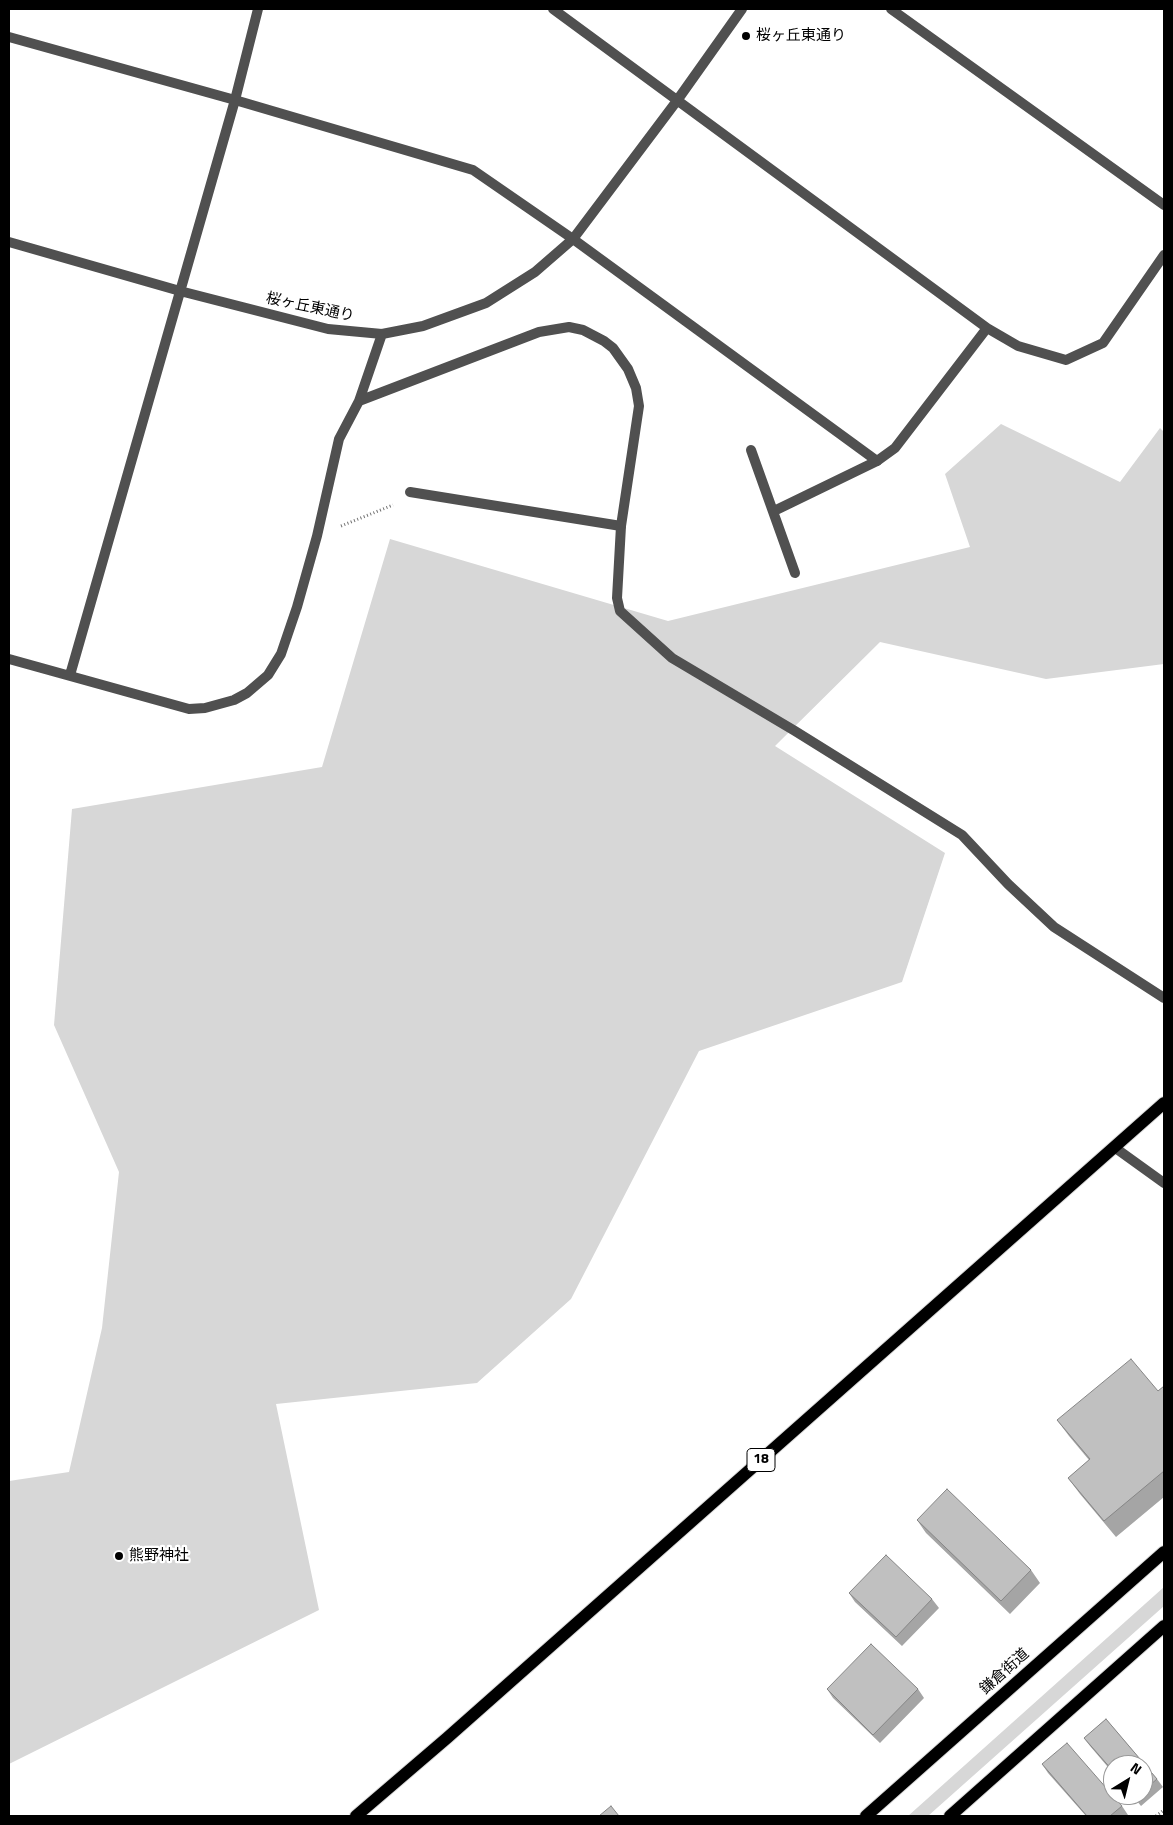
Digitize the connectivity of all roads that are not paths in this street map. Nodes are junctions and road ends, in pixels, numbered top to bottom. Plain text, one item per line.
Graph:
1 (258, 9) edge
2 (552, 9) edge
3 (742, 9) edge
4 (891, 9) edge
5 (9, 37) edge
6 (235, 100) junction
7 (676, 102) junction
8 (1164, 205) edge
9 (573, 239) junction
10 (9, 242) edge
11 (1164, 256) edge
12 (180, 291) junction
13 (986, 328) junction
14 (382, 334) junction
15 (359, 401) junction
16 (751, 450) dead end
17 (877, 461) junction
18 (410, 492) road end
19 (774, 511) junction
20 (621, 526) junction
21 (795, 574) dead end
22 (9, 659) edge
23 (70, 675) junction
24 (1164, 998) edge
25 (1164, 1103) edge
26 (1114, 1147) junction
27 (1164, 1182) edge
28 (1164, 1552) edge
29 (1164, 1626) edge
30 (356, 1816) edge
31 (866, 1816) edge
32 (950, 1816) edge

1 - 6 street
2 - 7 street
3 - 7 street, 桜ヶ丘東通り
4 - 8 street
5 - 6 street
6 - 9 street
6 - 12 street
7 - 9 street, 桜ヶ丘東通り
7 - 13 street
9 - 14 street, 桜ヶ丘東通り
9 - 17 street
10 - 12 street, 桜ヶ丘東通り
11 - 13 street
12 - 14 street, 桜ヶ丘東通り
12 - 23 street
13 - 17 street
14 - 15 street
15 - 20 street
15 - 23 street
16 - 19 street
17 - 19 street
18 - 20 street
19 - 21 street
20 - 24 street
22 - 23 street
25 - 26 main road, 18
26 - 27 street
26 - 30 main road, 18
28 - 31 main road, 鎌倉街道
29 - 32 main road

